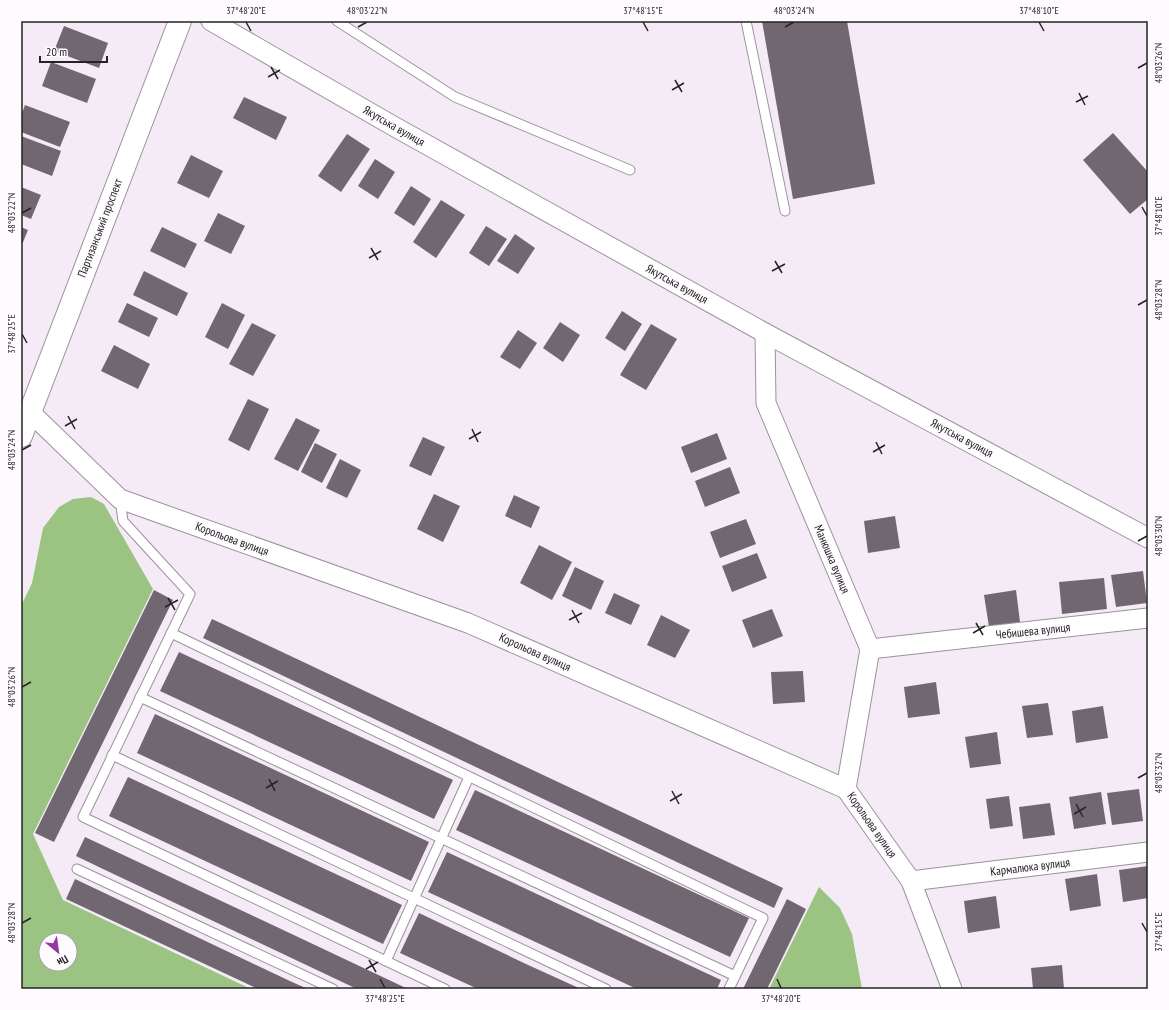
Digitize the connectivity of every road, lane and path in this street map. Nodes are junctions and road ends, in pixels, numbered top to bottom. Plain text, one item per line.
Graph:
1 (180, 21) edge
2 (211, 21) edge
3 (337, 21) edge
4 (746, 21) edge
5 (630, 170) dead end
6 (785, 210) dead end
7 (765, 333) junction
8 (30, 412) junction
9 (21, 436) edge
10 (120, 499) junction
11 (1148, 538) edge
12 (1148, 618) edge
13 (171, 633) junction
14 (870, 649) junction
15 (140, 697) junction
16 (112, 755) junction
17 (469, 777) junction
18 (846, 789) junction
19 (441, 838) junction
20 (1148, 852) edge
21 (77, 869) dead end
22 (911, 881) junction
23 (414, 898) junction
24 (386, 961) junction
25 (735, 976) junction
26 (333, 989) edge
27 (446, 989) edge
28 (606, 989) edge
29 (729, 989) edge
30 (952, 989) edge

1 - 8 street, Партизанський проспект
2 - 7 street, Якутська вулиця
3 - 5 lane
4 - 6 lane
7 - 11 street, Якутська вулиця
7 - 14 street, Манюшка вулиця
8 - 9 street, Партизанський проспект
8 - 10 street, Корольова вулиця
10 - 13 lane
10 - 18 street, Корольова вулиця
12 - 14 street, Чебишева вулиця
13 - 15 lane
13 - 17 lane
14 - 18 street
15 - 16 lane
15 - 19 lane
16 - 23 lane
16 - 24 lane
17 - 19 lane
17 - 25 lane
18 - 22 street, Корольова вулиця
19 - 23 lane
19 - 25 lane
20 - 22 street, Кармалюка вулиця
21 - 26 lane
22 - 30 street, Корольова вулиця
23 - 24 lane
23 - 28 lane
24 - 27 lane
25 - 29 lane

